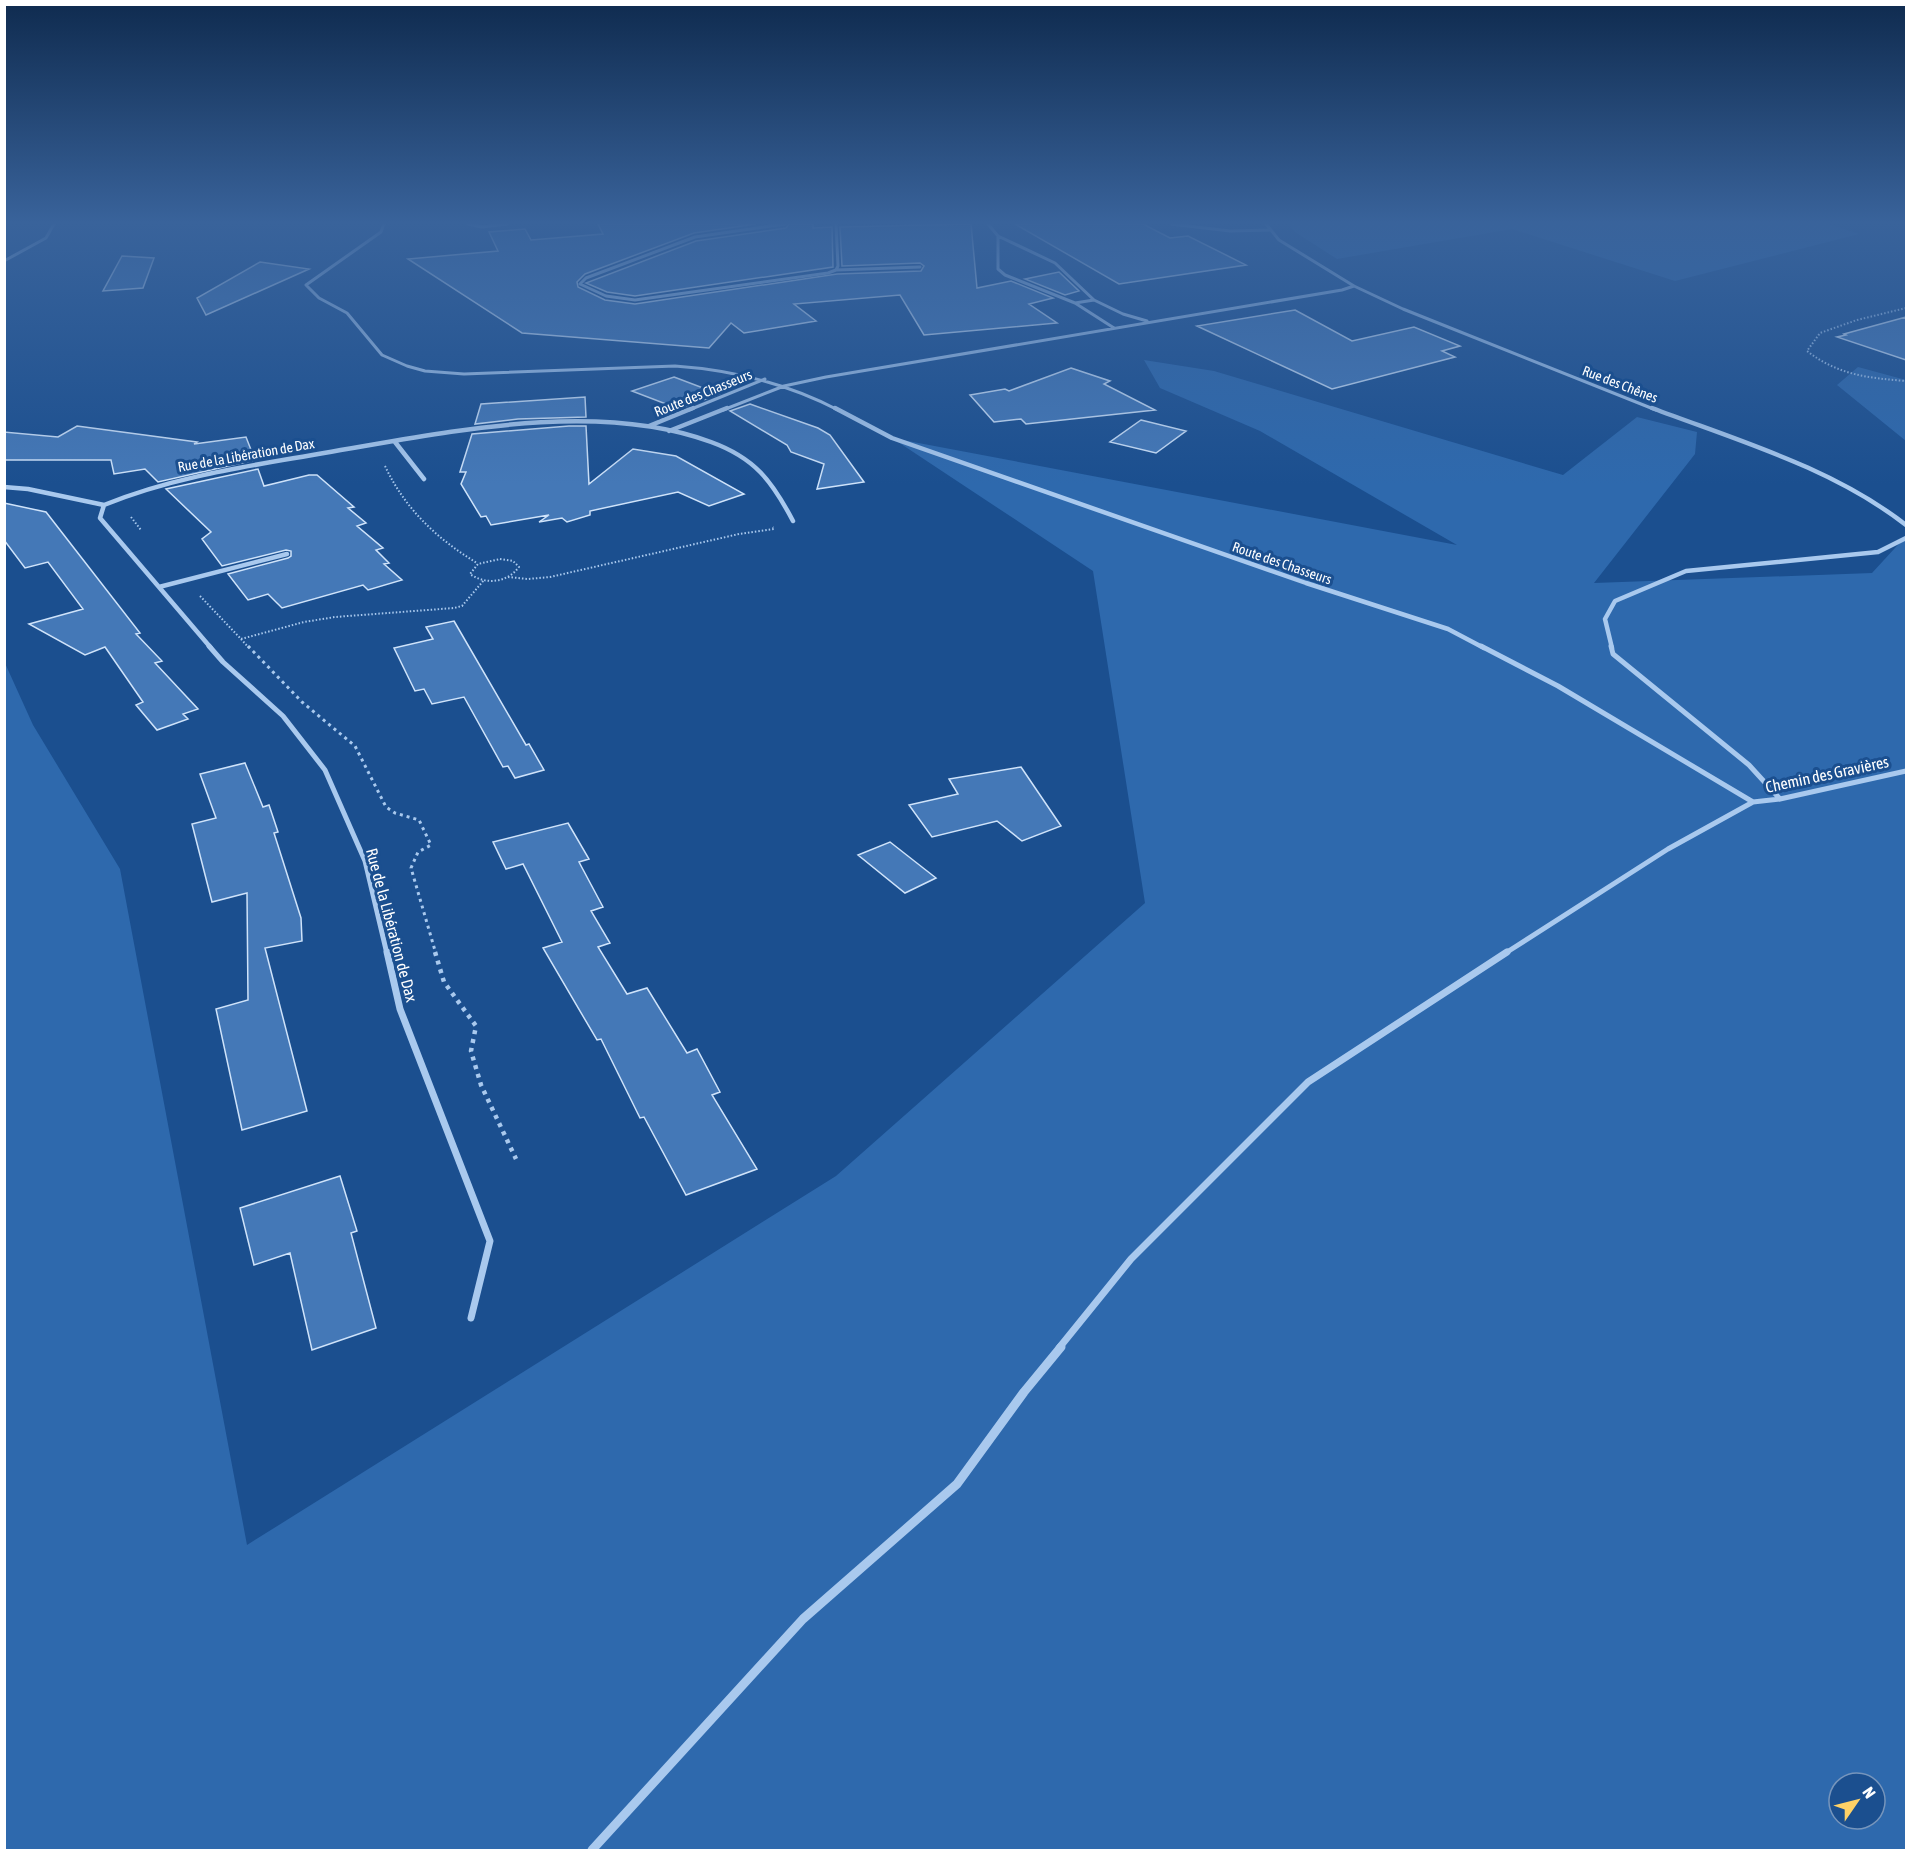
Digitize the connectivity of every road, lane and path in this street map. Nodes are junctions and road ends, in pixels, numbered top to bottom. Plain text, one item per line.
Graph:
1 (343, 311) edge
2 (1087, 311) edge
3 (1117, 311) edge
4 (1218, 311) edge
5 (1407, 311) edge
6 (1896, 311) edge
7 (1149, 322) junction
8 (1114, 328) junction
9 (765, 379) junction
10 (1906, 381) edge
11 (784, 386) junction
12 (649, 426) junction
13 (668, 431) junction
14 (395, 442) junction
15 (424, 479) dead end
16 (4, 487) edge
17 (104, 505) junction
18 (792, 521) dead end
19 (769, 522) dead end
20 (1906, 525) edge
21 (1906, 538) edge
22 (287, 554) dead end
23 (508, 577) junction
24 (159, 588) junction
25 (242, 639) dead end
26 (1906, 771) edge
27 (1780, 799) junction
28 (1753, 802) junction
29 (516, 1159) dead end
30 (471, 1318) dead end
31 (592, 1851) edge

1 - 9 street, Route des Chasseurs
2 - 8 street
3 - 7 street
4 - 7 street
5 - 20 street, Rue des Chênes
6 - 10 path
7 - 8 street
8 - 11 street
9 - 11 street, Route des Chasseurs
9 - 12 street, Route des Chasseurs
11 - 13 street, Route des Chasseurs
11 - 28 street, Route des Chasseurs
12 - 13 street, Rue de la Libération de Dax
12 - 14 street, Rue de la Libération de Dax
13 - 18 street, Rue de la Libération de Dax
14 - 15 street
14 - 17 street, Rue de la Libération de Dax
16 - 17 street
17 - 24 street, Rue de la Libération de Dax
19 - 23 path
21 - 27 street
22 - 24 street
23 - 23 path
24 - 30 street, Rue de la Libération de Dax
25 - 29 path
26 - 27 street, Chemin des Gravières
27 - 28 street, Chemin des Gravières
28 - 31 street

